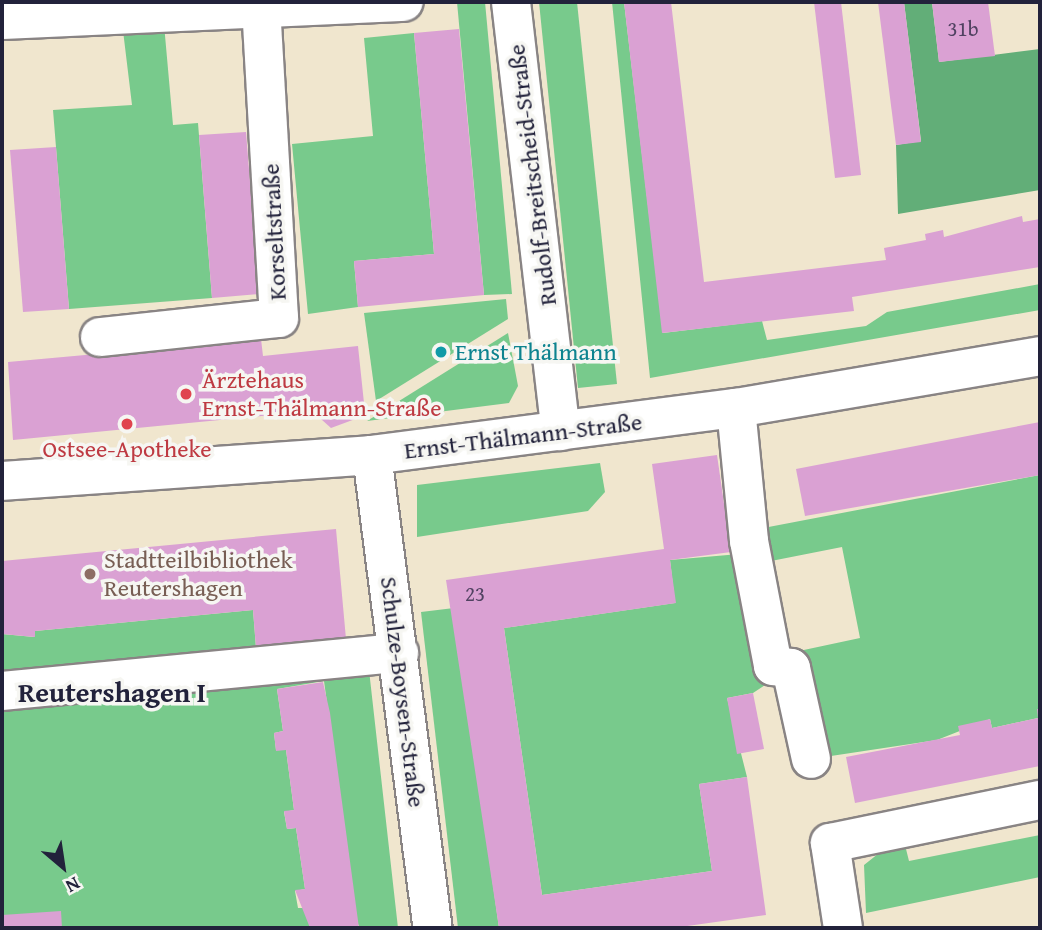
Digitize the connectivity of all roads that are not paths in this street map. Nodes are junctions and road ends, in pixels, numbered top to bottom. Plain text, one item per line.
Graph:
1 (404, 2) edge
2 (511, 2) edge
3 (261, 8) junction
4 (2, 20) edge
5 (100, 337) dead end
6 (1040, 356) edge
7 (736, 408) junction
8 (561, 431) junction
9 (372, 455) junction
10 (2, 481) edge
11 (399, 653) junction
12 (2, 691) edge
13 (811, 759) dead end
14 (1040, 800) edge
15 (433, 928) edge
16 (843, 928) edge

1 - 3 street
2 - 8 street, Rudolf-Breitscheid-Straße
3 - 4 street
3 - 5 street, Korseltstraße
6 - 7 street, Ernst-Thälmann-Straße
7 - 8 street, Ernst-Thälmann-Straße
7 - 13 street
8 - 9 street, Ernst-Thälmann-Straße
9 - 10 street, Ernst-Thälmann-Straße
9 - 11 street, Schulze-Boysen-Straße
11 - 12 street
11 - 15 street, Schulze-Boysen-Straße
14 - 16 street

